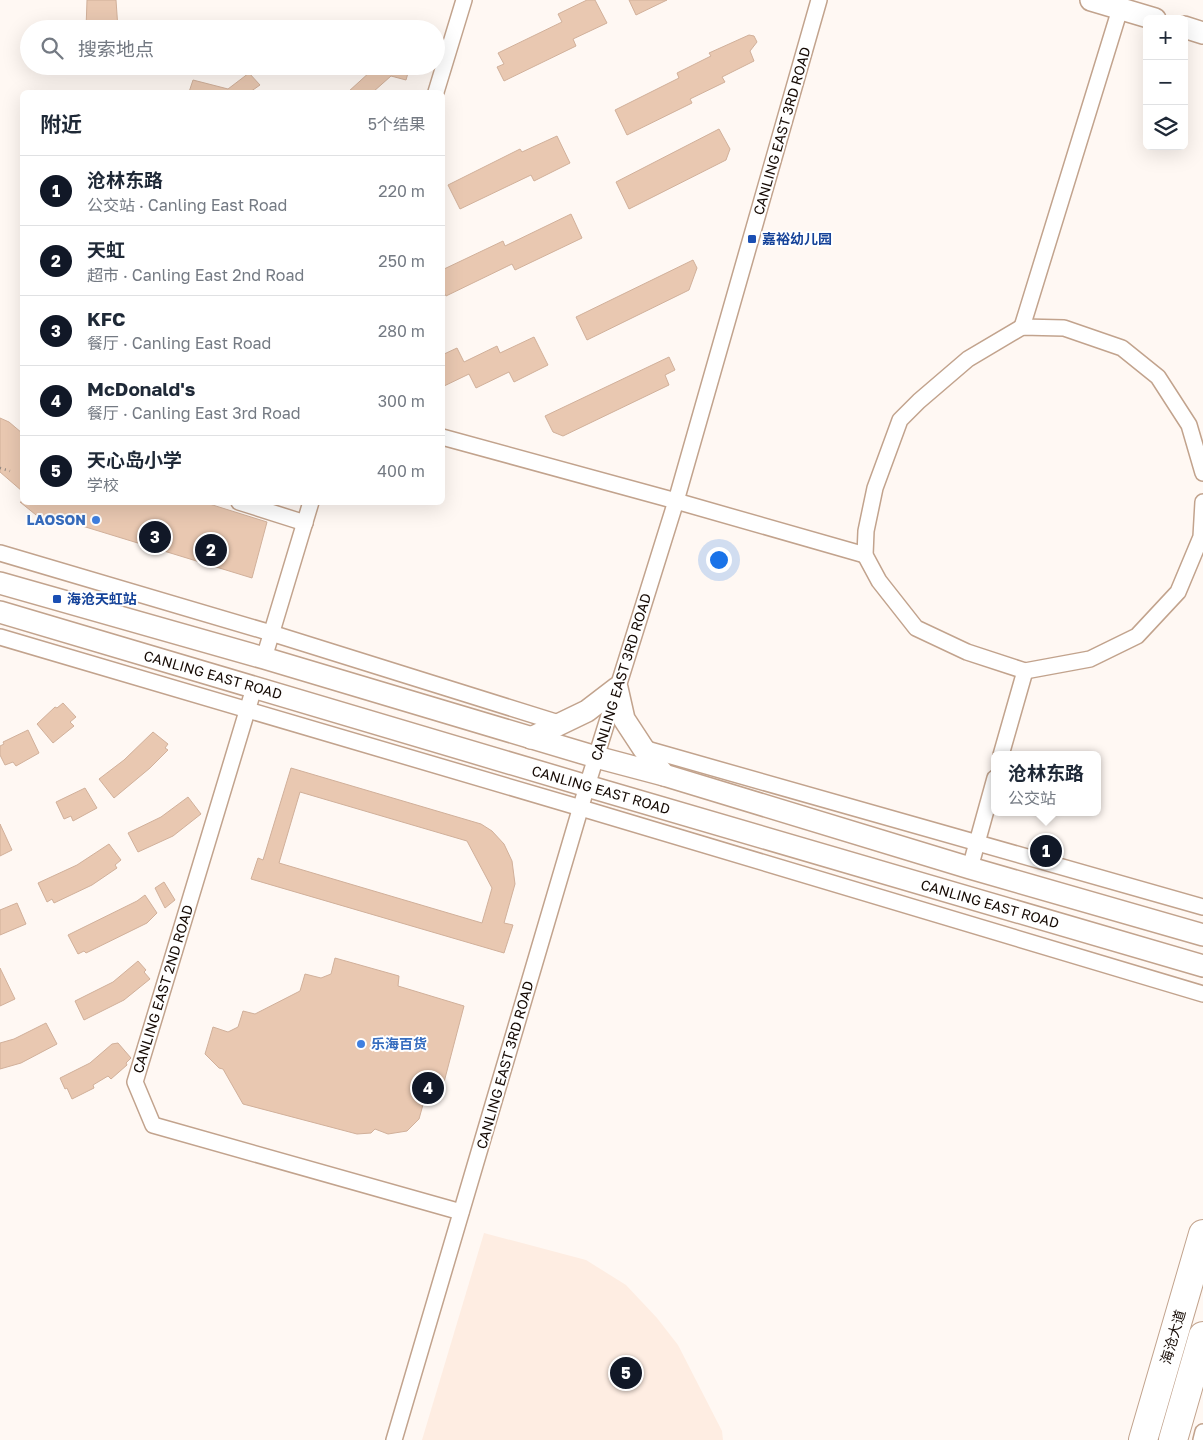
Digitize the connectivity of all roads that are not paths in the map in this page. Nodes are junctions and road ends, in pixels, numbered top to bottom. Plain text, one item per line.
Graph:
1 (464, 0) edge
2 (819, 0) edge
3 (1091, 0) edge
4 (1120, 9) junction
5 (1143, 16) edge
6 (1188, 28) edge
7 (1203, 33) edge
8 (445, 62) edge
9 (441, 75) edge
10 (437, 90) edge
11 (1022, 327) junction
12 (445, 438) edge
13 (1203, 473) edge
14 (676, 501) junction
15 (1203, 502) edge
16 (248, 505) edge
17 (310, 505) edge
18 (305, 523) junction
19 (0, 553) edge
20 (865, 555) junction
21 (0, 583) edge
22 (0, 612) edge
23 (271, 633) junction
24 (0, 637) edge
25 (264, 658) junction
26 (1025, 671) junction
27 (254, 688) junction
28 (617, 688) junction
29 (247, 711) junction
30 (562, 724) junction
31 (531, 738) junction
32 (643, 748) junction
33 (1002, 751) edge
34 (596, 757) junction
35 (664, 775) junction
36 (587, 786) junction
37 (991, 792) edge
38 (581, 808) junction
39 (977, 842) junction
40 (970, 868) junction
41 (1203, 906) edge
42 (1203, 935) edge
43 (1203, 966) edge
44 (1203, 994) edge
45 (461, 1212) junction
46 (1203, 1234) edge
47 (1203, 1336) edge
48 (1203, 1432) edge
49 (394, 1440) edge
50 (1143, 1440) edge
51 (1173, 1440) edge
52 (1201, 1440) edge

1 - 8 street
2 - 14 street, CANLING EAST 3RD ROAD
3 - 4 street
4 - 5 street
4 - 11 street
6 - 7 street
9 - 10 street
11 - 13 street
11 - 20 street
12 - 14 street
14 - 20 street
14 - 28 street, CANLING EAST 3RD ROAD
15 - 26 street
16 - 18 street
17 - 18 street
18 - 23 street
19 - 23 street
20 - 26 street
21 - 25 street
22 - 27 street, CANLING EAST ROAD
23 - 25 street
23 - 30 street
24 - 29 street
25 - 31 street
26 - 33 street
27 - 29 street, CANLING EAST 2ND ROAD
27 - 36 street, CANLING EAST ROAD
28 - 30 street
28 - 32 street
28 - 34 street, CANLING EAST 3RD ROAD
29 - 38 street
29 - 45 street, CANLING EAST 2ND ROAD
30 - 31 street
31 - 34 street
32 - 35 street
32 - 39 street
34 - 35 street
34 - 36 street, CANLING EAST 3RD ROAD
35 - 40 street
36 - 38 street, CANLING EAST 3RD ROAD
36 - 43 street, CANLING EAST ROAD
37 - 39 street
38 - 44 street
38 - 45 street, CANLING EAST 3RD ROAD
39 - 40 street
39 - 41 street
40 - 42 street
45 - 49 street, CANLING EAST 3RD ROAD
46 - 50 highway, 海沧大道
47 - 51 highway, 海沧大道
48 - 52 street

